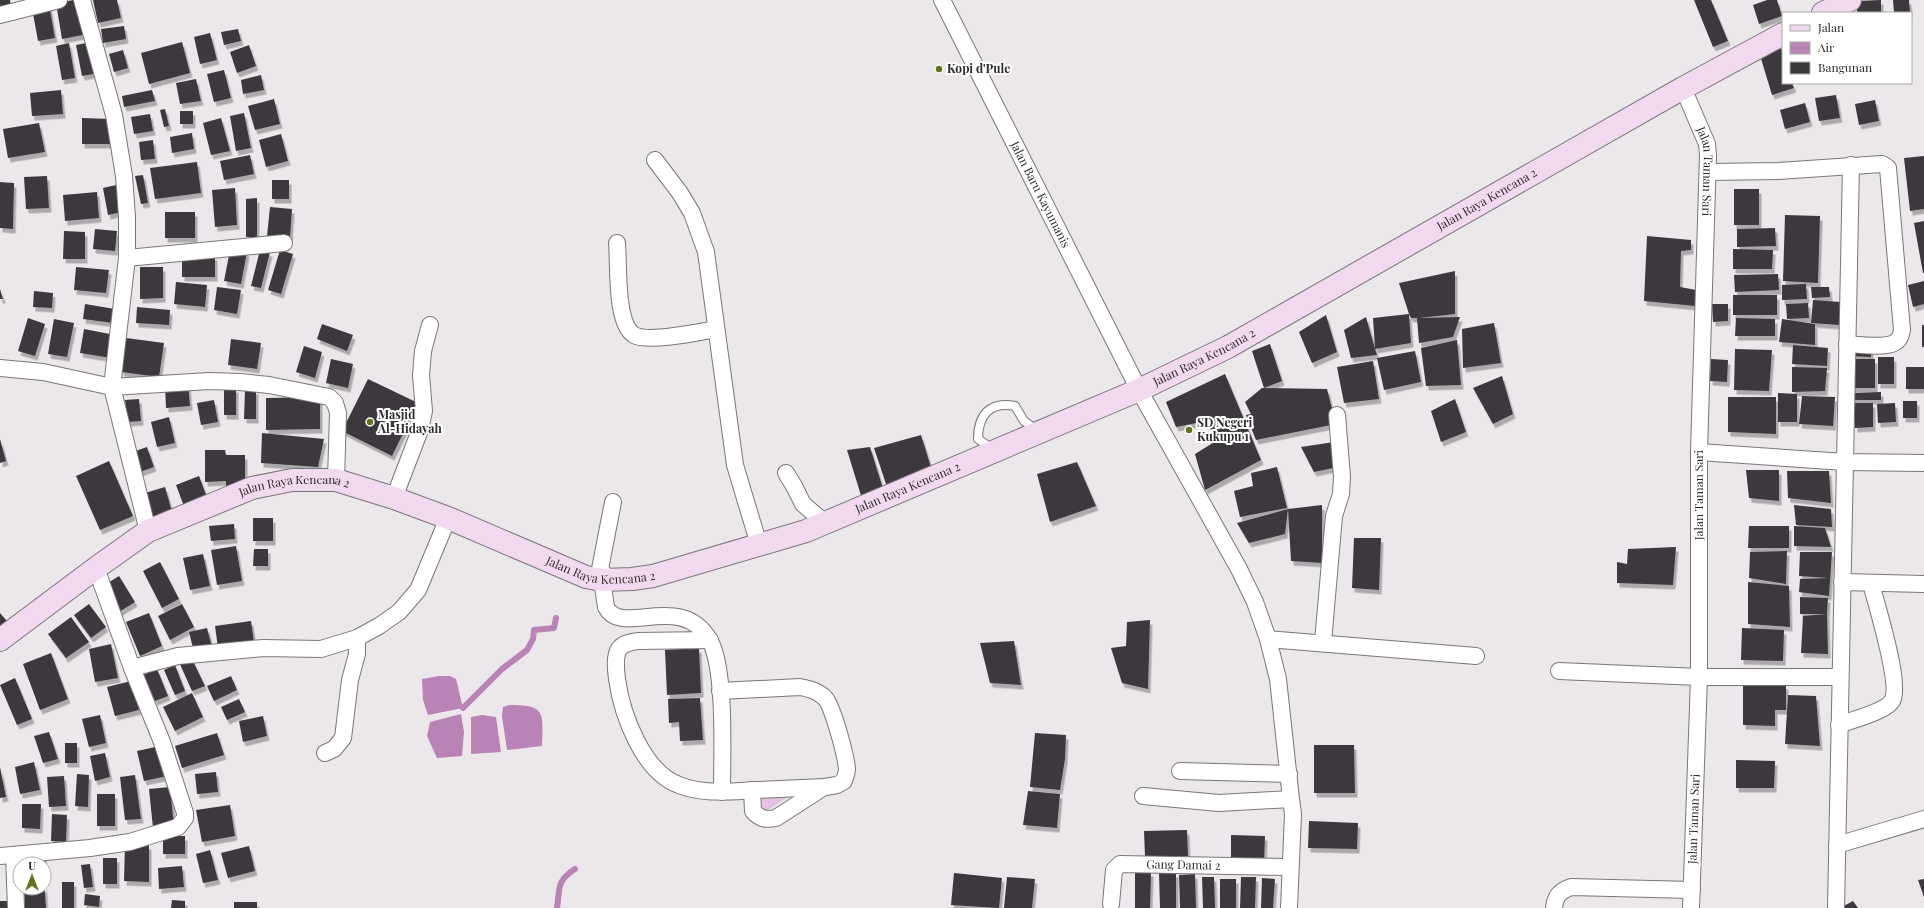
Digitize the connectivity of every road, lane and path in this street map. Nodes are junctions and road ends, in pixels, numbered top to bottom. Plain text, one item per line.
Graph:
1 (59, 0) edge
2 (82, 0) edge
3 (942, 0) edge
4 (0, 15) edge
5 (1782, 35) edge
6 (1683, 88) junction
7 (655, 160) dead end
8 (1851, 165) junction
9 (1708, 172) junction
10 (284, 243) dead end
11 (617, 243) dead end
12 (126, 258) junction
13 (430, 325) dead end
14 (716, 329) junction
15 (1847, 344) junction
16 (0, 368) edge
17 (112, 387) junction
18 (1139, 390) junction
19 (1337, 415) dead end
20 (1040, 433) junction
21 (996, 451) junction
22 (1698, 452) junction
23 (1845, 462) junction
24 (1924, 463) edge
25 (786, 473) dead end
26 (336, 480) junction
27 (394, 498) junction
28 (613, 502) dead end
29 (448, 518) junction
30 (825, 523) junction
31 (148, 531) junction
32 (759, 545) junction
33 (96, 568) junction
34 (605, 580) junction
35 (1842, 582) junction
36 (1871, 583) junction
37 (1924, 584) edge
38 (357, 638) junction
39 (1268, 639) junction
40 (0, 640) edge
41 (710, 640) junction
42 (1323, 642) junction
43 (1476, 656) dead end
44 (132, 668) junction
45 (1559, 671) dead end
46 (1698, 677) junction
47 (1840, 677) junction
48 (720, 691) junction
49 (1839, 725) junction
50 (325, 752) dead end
51 (1180, 771) dead end
52 (1289, 774) junction
53 (825, 787) junction
54 (752, 790) junction
55 (722, 792) junction
56 (1143, 796) dead end
57 (1291, 799) junction
58 (1924, 819) edge
59 (1837, 845) junction
60 (7, 856) edge
61 (1290, 867) junction
62 (1692, 890) junction
63 (1111, 904) dead end
64 (16, 908) edge
65 (1288, 908) edge
66 (1554, 908) edge
67 (1691, 908) edge
68 (1836, 908) edge

1 - 4 street
2 - 12 street
3 - 18 street, Jalan Baru Kayumanis
5 - 6 street, Jalan Raya Kencana 2
6 - 9 street, Jalan Taman Sari
6 - 18 street, Jalan Raya Kencana 2
7 - 14 street
8 - 9 street
8 - 15 street
8 - 15 street
9 - 22 street, Jalan Taman Sari
10 - 12 street
11 - 14 street
12 - 17 street
13 - 27 street
14 - 32 street
15 - 23 street
16 - 17 street
17 - 26 street
17 - 31 street
18 - 20 street, Jalan Raya Kencana 2
18 - 39 street, Jalan Baru Kayumanis
19 - 42 street
20 - 21 street, Jalan Raya Kencana 2
20 - 21 lane
21 - 30 street, Jalan Raya Kencana 2
22 - 23 street
22 - 46 street, Jalan Taman Sari
23 - 24 street
23 - 35 street
25 - 30 street
26 - 27 street, Jalan Raya Kencana 2
26 - 31 street, Jalan Raya Kencana 2
27 - 29 street, Jalan Raya Kencana 2
28 - 34 street
29 - 34 street, Jalan Raya Kencana 2
29 - 38 street
30 - 32 street, Jalan Raya Kencana 2
31 - 33 street, Jalan Raya Kencana 2
32 - 34 street, Jalan Raya Kencana 2
33 - 40 street, Jalan Raya Kencana 2
33 - 44 street
34 - 41 street
35 - 36 street
35 - 47 street
36 - 37 street
36 - 49 street
38 - 44 street
38 - 50 street
39 - 42 street
39 - 52 street, Jalan Baru Kayumanis
41 - 48 street
41 - 55 street
42 - 43 street
44 - 60 street
45 - 46 street
46 - 47 street
46 - 62 street, Jalan Taman Sari
47 - 49 street
48 - 53 street
48 - 55 street
49 - 59 street
51 - 52 street
52 - 57 street, Jalan Baru Kayumanis
53 - 54 street
53 - 54 street
54 - 55 street
56 - 57 street
57 - 61 street, Jalan Baru Kayumanis
58 - 59 street
59 - 68 street
60 - 64 street
61 - 63 street, Gang Damai 2
61 - 65 street, Jalan Baru Kayumanis
62 - 66 street
62 - 67 street, Jalan Taman Sari

